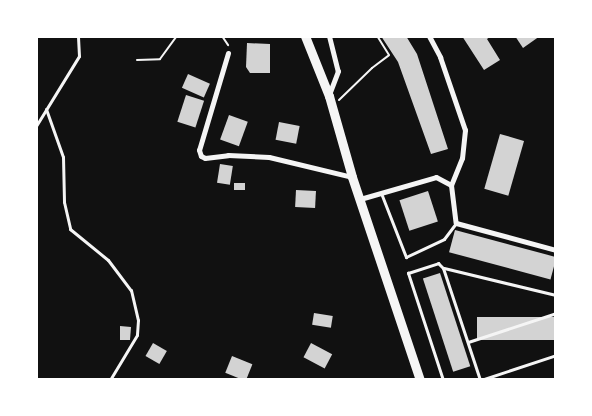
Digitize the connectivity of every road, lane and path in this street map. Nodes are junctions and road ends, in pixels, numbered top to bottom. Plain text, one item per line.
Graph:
1 (78, 36) edge
2 (177, 36) edge
3 (222, 36) edge
4 (305, 36) edge
5 (329, 36) edge
6 (377, 36) edge
7 (429, 36) edge
8 (228, 53) joint
9 (137, 60) dead end
10 (329, 96) junction
11 (332, 107) junction
12 (46, 109) junction
13 (36, 126) edge
14 (352, 177) junction
15 (451, 185) junction
16 (381, 192) junction
17 (360, 199) junction
18 (456, 223) junction
19 (556, 250) edge
20 (443, 268) junction
21 (556, 295) edge
22 (556, 313) edge
23 (468, 342) junction
24 (556, 355) edge
25 (110, 380) edge
26 (420, 380) edge
27 (443, 380) edge
28 (481, 380) edge

1 - 12 lane
2 - 9 path
3 - 8 path
4 - 10 main road
5 - 10 street
6 - 11 path
7 - 15 street
8 - 14 street
10 - 11 main road
11 - 14 main road
12 - 13 lane
12 - 25 lane
14 - 17 main road
15 - 16 street
15 - 18 street
16 - 17 street
16 - 18 lane
17 - 26 main road
18 - 19 street
20 - 21 lane
20 - 23 lane
20 - 27 lane
22 - 23 lane
23 - 28 lane
24 - 28 lane

